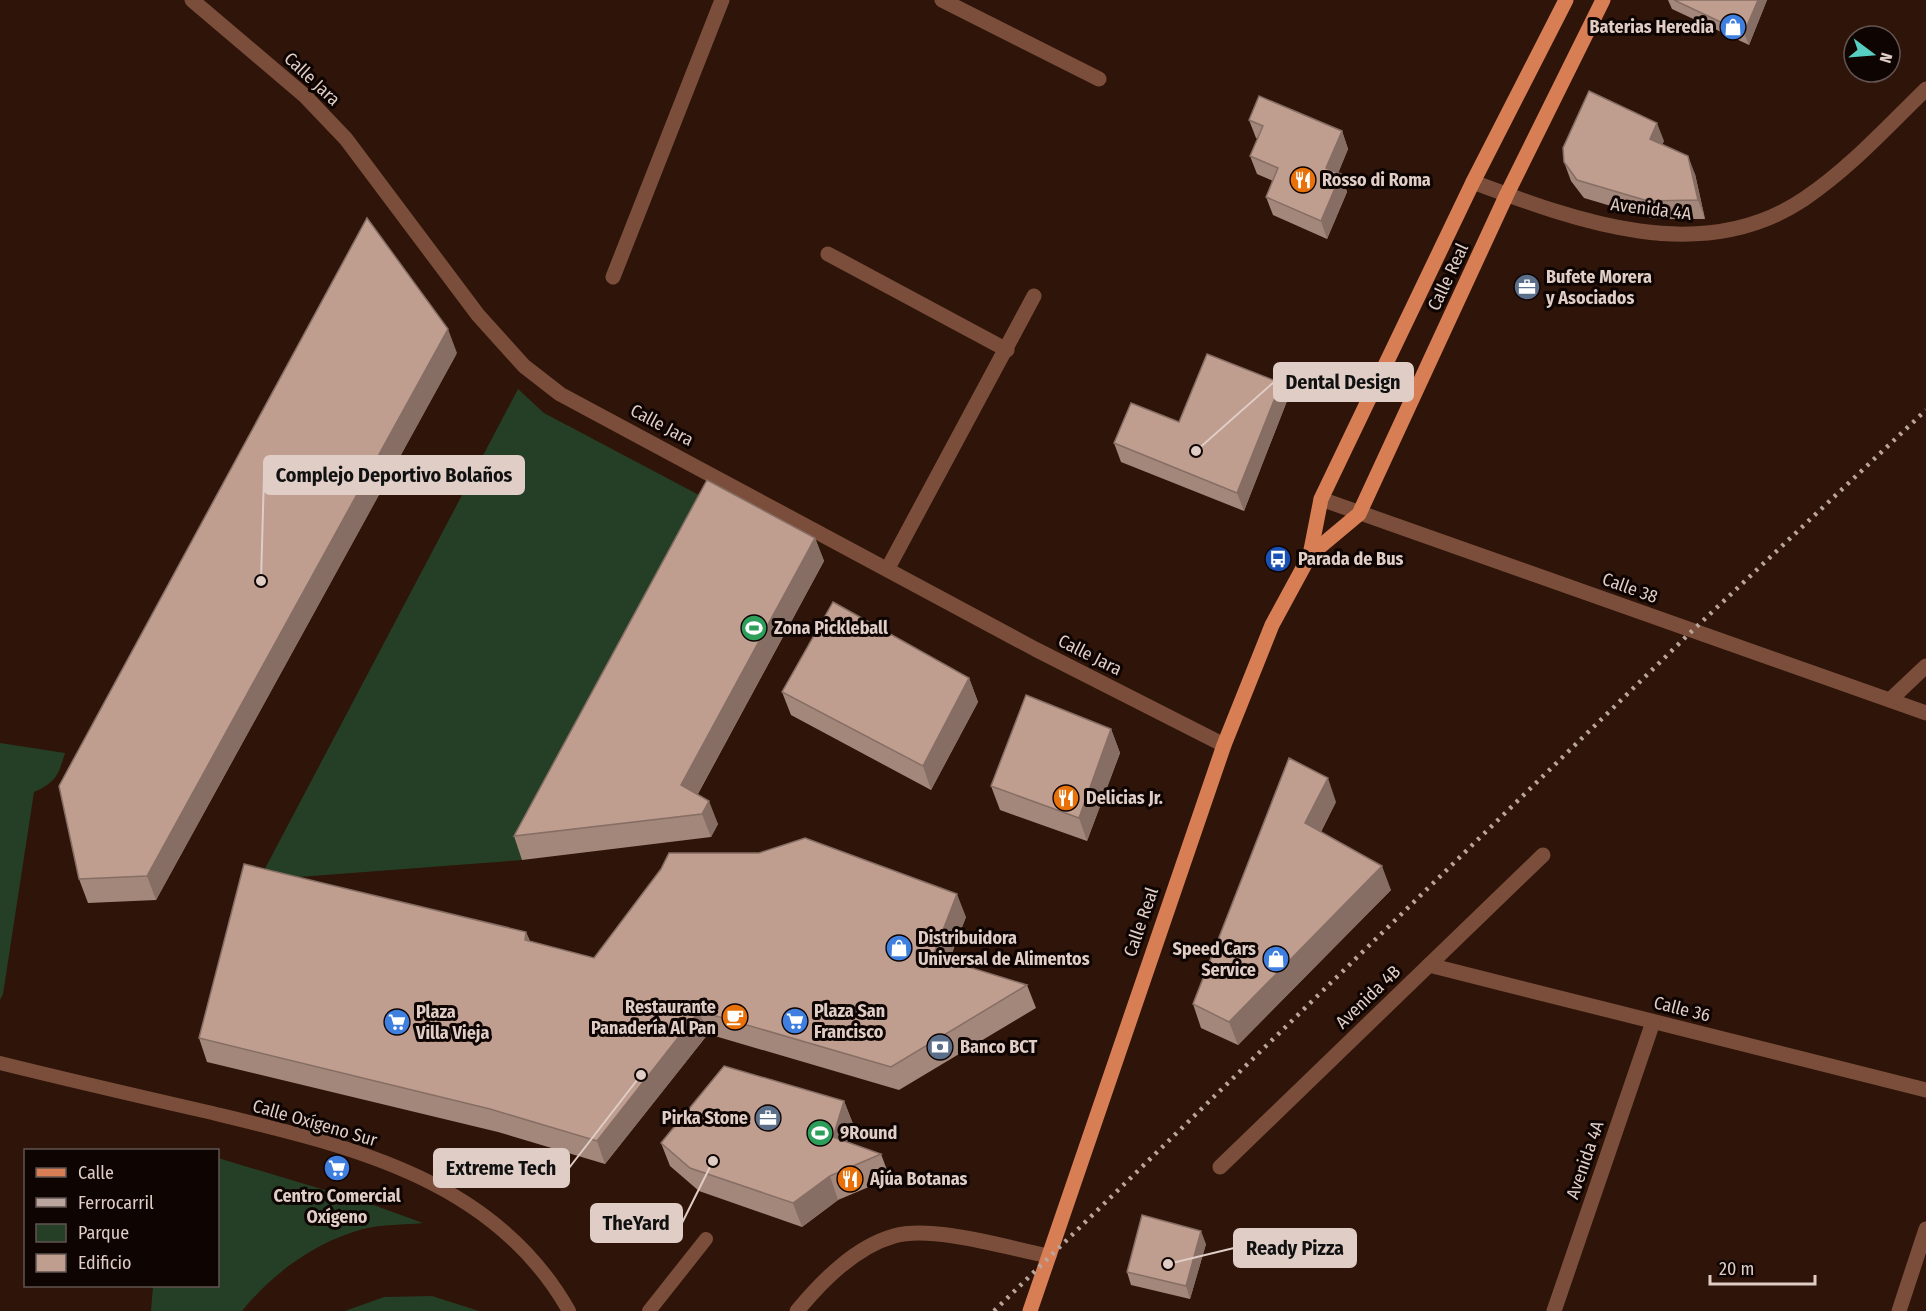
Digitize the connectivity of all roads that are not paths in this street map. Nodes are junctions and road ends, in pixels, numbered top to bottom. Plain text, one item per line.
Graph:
1 (192, 0) edge
2 (722, 0) edge
3 (942, 0) edge
4 (1566, 0) edge
5 (1603, 0) edge
6 (1099, 79) dead end
7 (1926, 89) edge
8 (1473, 182) junction
9 (1507, 194) junction
10 (828, 254) dead end
11 (613, 277) dead end
12 (1034, 296) dead end
13 (1007, 350) junction
14 (1321, 499) junction
15 (1359, 514) junction
16 (1310, 555) junction
17 (888, 568) junction
18 (1926, 666) edge
19 (1890, 700) junction
20 (1926, 713) edge
21 (1224, 745) junction
22 (1543, 855) dead end
23 (1429, 964) junction
24 (1653, 1022) junction
25 (0, 1064) edge
26 (1926, 1090) edge
27 (1220, 1167) dead end
28 (1926, 1229) edge
29 (706, 1239) dead end
30 (1049, 1256) junction
31 (568, 1311) edge
32 (649, 1311) edge
33 (796, 1311) edge
34 (1030, 1311) edge
35 (1554, 1311) edge
36 (1899, 1311) edge

1 - 17 street, Calle Jara
2 - 11 street
3 - 6 street
4 - 8 main road, Calle Real
5 - 9 main road, Calle Real
7 - 9 street, Avenida 4A
8 - 9 street, Avenida 4A
8 - 14 main road, Calle Real
9 - 15 main road, Calle Real
10 - 13 street
12 - 13 street
13 - 17 street
14 - 15 street, Calle 38
14 - 16 main road, Calle Real
15 - 16 main road, Calle Real
15 - 19 street, Calle 38
16 - 21 main road, Calle Real
17 - 21 street, Calle Jara
18 - 19 street
19 - 20 street, Calle 38
21 - 30 main road, Calle Real
22 - 23 street, Avenida 4B
23 - 24 street, Calle 36
23 - 27 street, Avenida 4B
24 - 26 street, Calle 36
24 - 35 street, Avenida 4A
25 - 31 lane, Calle Oxígeno Sur
28 - 36 street
29 - 32 lane
30 - 33 street
30 - 34 main road, Calle Real

